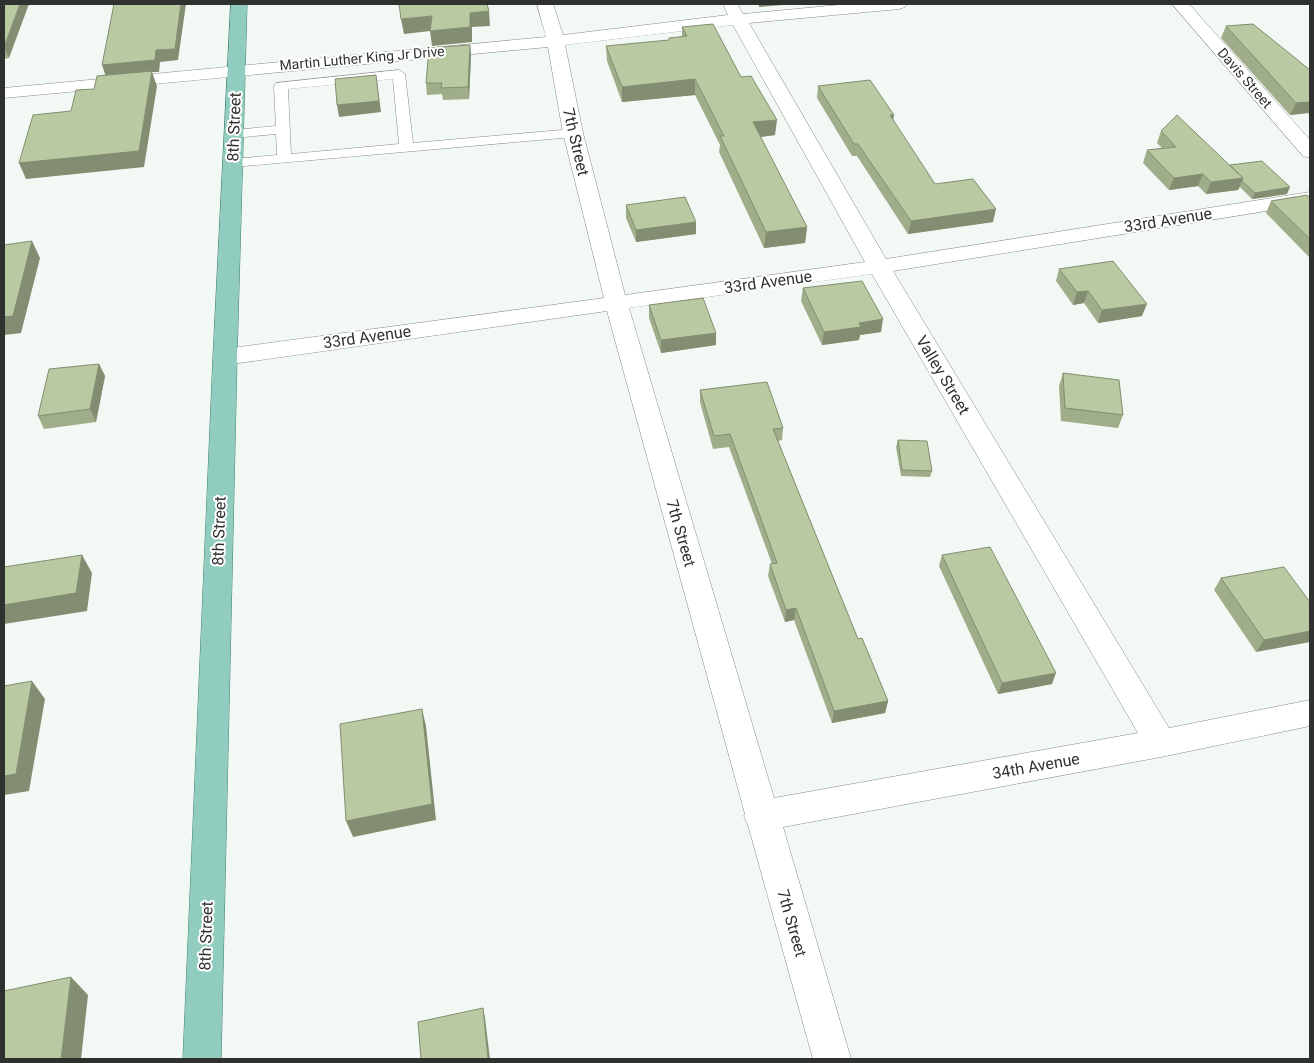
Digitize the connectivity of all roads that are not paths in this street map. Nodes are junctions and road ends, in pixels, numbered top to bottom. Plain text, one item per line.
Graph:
1 (239, 4) edge
2 (545, 4) edge
3 (899, 4) edge
4 (1180, 4) edge
5 (734, 12) edge
6 (556, 41) junction
7 (396, 55) junction
8 (297, 64) junction
9 (237, 70) junction
10 (399, 74) junction
11 (298, 84) junction
12 (386, 90) dead end
13 (4, 93) edge
14 (389, 108) dead end
15 (404, 128) junction
16 (283, 129) junction
17 (573, 133) junction
18 (234, 134) junction
19 (406, 148) junction
20 (1310, 152) edge
21 (284, 158) junction
22 (233, 163) junction
23 (1310, 198) edge
24 (879, 267) junction
25 (616, 302) junction
26 (225, 357) junction
27 (1310, 714) edge
28 (1161, 743) junction
29 (761, 816) junction
30 (202, 1059) edge
31 (832, 1059) edge

1 - 9 main road, 8th Street
2 - 6 street, 7th Street
3 - 5 street, Martin Luther King Jr Drive
4 - 20 street, Davis Street
5 - 6 street, Martin Luther King Jr Drive
5 - 24 street, Valley Street
6 - 7 street, Martin Luther King Jr Drive
6 - 17 street, 7th Street
7 - 8 street, Martin Luther King Jr Drive
7 - 10 lane
8 - 9 street, Martin Luther King Jr Drive
8 - 11 lane
9 - 13 street, Martin Luther King Jr Drive
9 - 18 main road, 8th Street
10 - 11 lane
10 - 15 lane
11 - 12 lane
11 - 16 lane
14 - 15 lane
15 - 19 lane
16 - 18 lane
16 - 21 lane
17 - 19 lane
17 - 25 street, 7th Street
18 - 22 main road, 8th Street
19 - 21 lane
21 - 22 lane
22 - 26 main road, 8th Street
23 - 24 street, 33rd Avenue
24 - 25 street, 33rd Avenue
24 - 28 street, Valley Street
25 - 26 street, 33rd Avenue
25 - 29 street, 7th Street
26 - 30 main road, 8th Street
27 - 28 street, 34th Avenue
28 - 29 street, 34th Avenue
29 - 31 street, 7th Street

